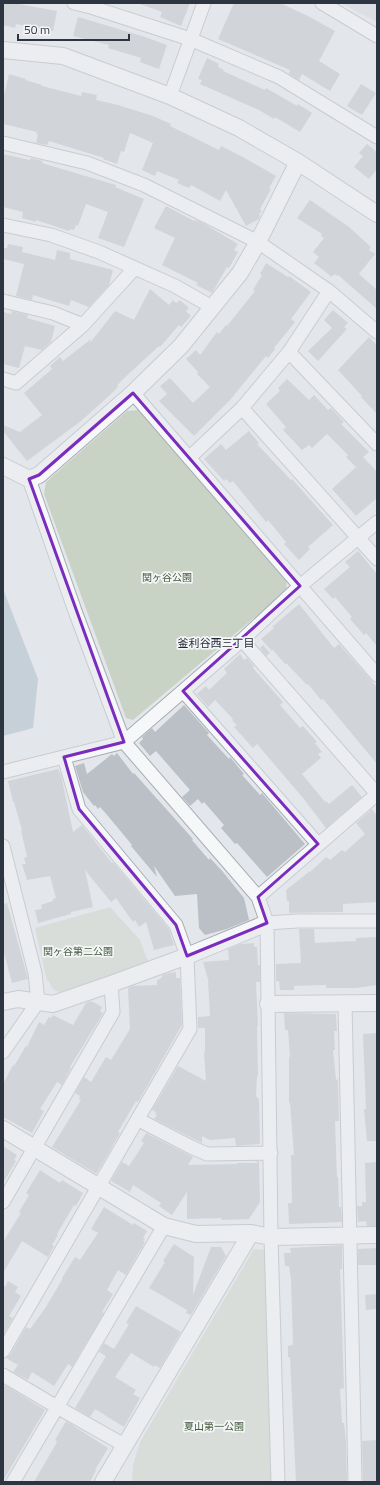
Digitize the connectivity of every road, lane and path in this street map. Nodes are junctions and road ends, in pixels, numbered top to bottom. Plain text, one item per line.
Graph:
1 (74, 3) edge
2 (204, 3) edge
3 (322, 3) edge
4 (377, 36) edge
5 (190, 39) junction
6 (3, 50) edge
7 (170, 96) junction
8 (377, 137) edge
9 (3, 143) edge
10 (298, 162) junction
11 (377, 214) edge
12 (3, 225) edge
13 (258, 242) junction
14 (134, 269) junction
15 (329, 291) junction
16 (3, 301) edge
17 (212, 307) junction
18 (83, 325) junction
19 (377, 332) edge
20 (289, 352) junction
21 (3, 379) edge
22 (133, 394) junction
23 (242, 408) junction
24 (377, 444) edge
25 (188, 458) junction
26 (3, 466) edge
27 (29, 479) junction
28 (377, 522) edge
29 (359, 538) junction
30 (377, 559) edge
31 (300, 586) junction
32 (242, 640) junction
33 (377, 675) edge
34 (183, 691) junction
35 (124, 742) junction
36 (64, 757) junction
37 (3, 772) edge
38 (377, 794) edge
39 (318, 844) junction
40 (3, 846) edge
41 (258, 898) junction
42 (377, 921) edge
43 (267, 923) junction
44 (187, 956) junction
45 (111, 984) junction
46 (3, 1002) edge
47 (38, 1002) junction
48 (345, 1003) junction
49 (377, 1003) edge
50 (268, 1004) junction
51 (3, 1052) edge
52 (139, 1120) junction
53 (3, 1129) edge
54 (34, 1148) junction
55 (271, 1153) junction
56 (99, 1187) junction
57 (3, 1202) edge
58 (164, 1226) junction
59 (251, 1233) junction
60 (377, 1235) edge
61 (350, 1236) junction
62 (271, 1237) junction
63 (3, 1351) edge
64 (3, 1375) edge
65 (57, 1407) junction
66 (124, 1445) junction
67 (13, 1482) edge
68 (103, 1482) edge
69 (278, 1482) edge
70 (355, 1482) edge

1 - 5 street
2 - 5 street
3 - 4 street
5 - 7 street
5 - 8 street
6 - 7 street
7 - 10 street
9 - 13 street
10 - 11 street
10 - 13 street
12 - 14 street
13 - 15 street
13 - 17 street
14 - 17 street
14 - 18 street
15 - 19 street
15 - 20 street
16 - 18 street
17 - 22 street
18 - 21 street
20 - 23 street
20 - 24 street
22 - 25 street
22 - 27 street
23 - 25 street
23 - 29 street
25 - 31 street
26 - 27 street
27 - 35 street
28 - 29 street
29 - 30 street
29 - 31 street
31 - 32 street
31 - 33 street
32 - 34 street
32 - 38 street
34 - 35 street
34 - 39 street
35 - 36 street
35 - 41 street
36 - 37 street
36 - 44 street
38 - 39 street
39 - 41 street
40 - 47 street
41 - 43 street
42 - 43 street
43 - 44 street
43 - 50 street
44 - 45 street
44 - 52 street
45 - 47 street
45 - 54 street
46 - 47 street
47 - 51 street
48 - 49 street
48 - 50 street
48 - 61 street
50 - 55 street
52 - 55 street
52 - 56 street
53 - 54 street
54 - 56 street
54 - 57 street
55 - 62 street
56 - 58 street
56 - 63 street
58 - 59 street
58 - 65 street
59 - 62 street
59 - 66 street
60 - 61 street
61 - 62 street
61 - 70 street
62 - 69 street
64 - 65 street
65 - 66 street
65 - 67 street
66 - 68 street

